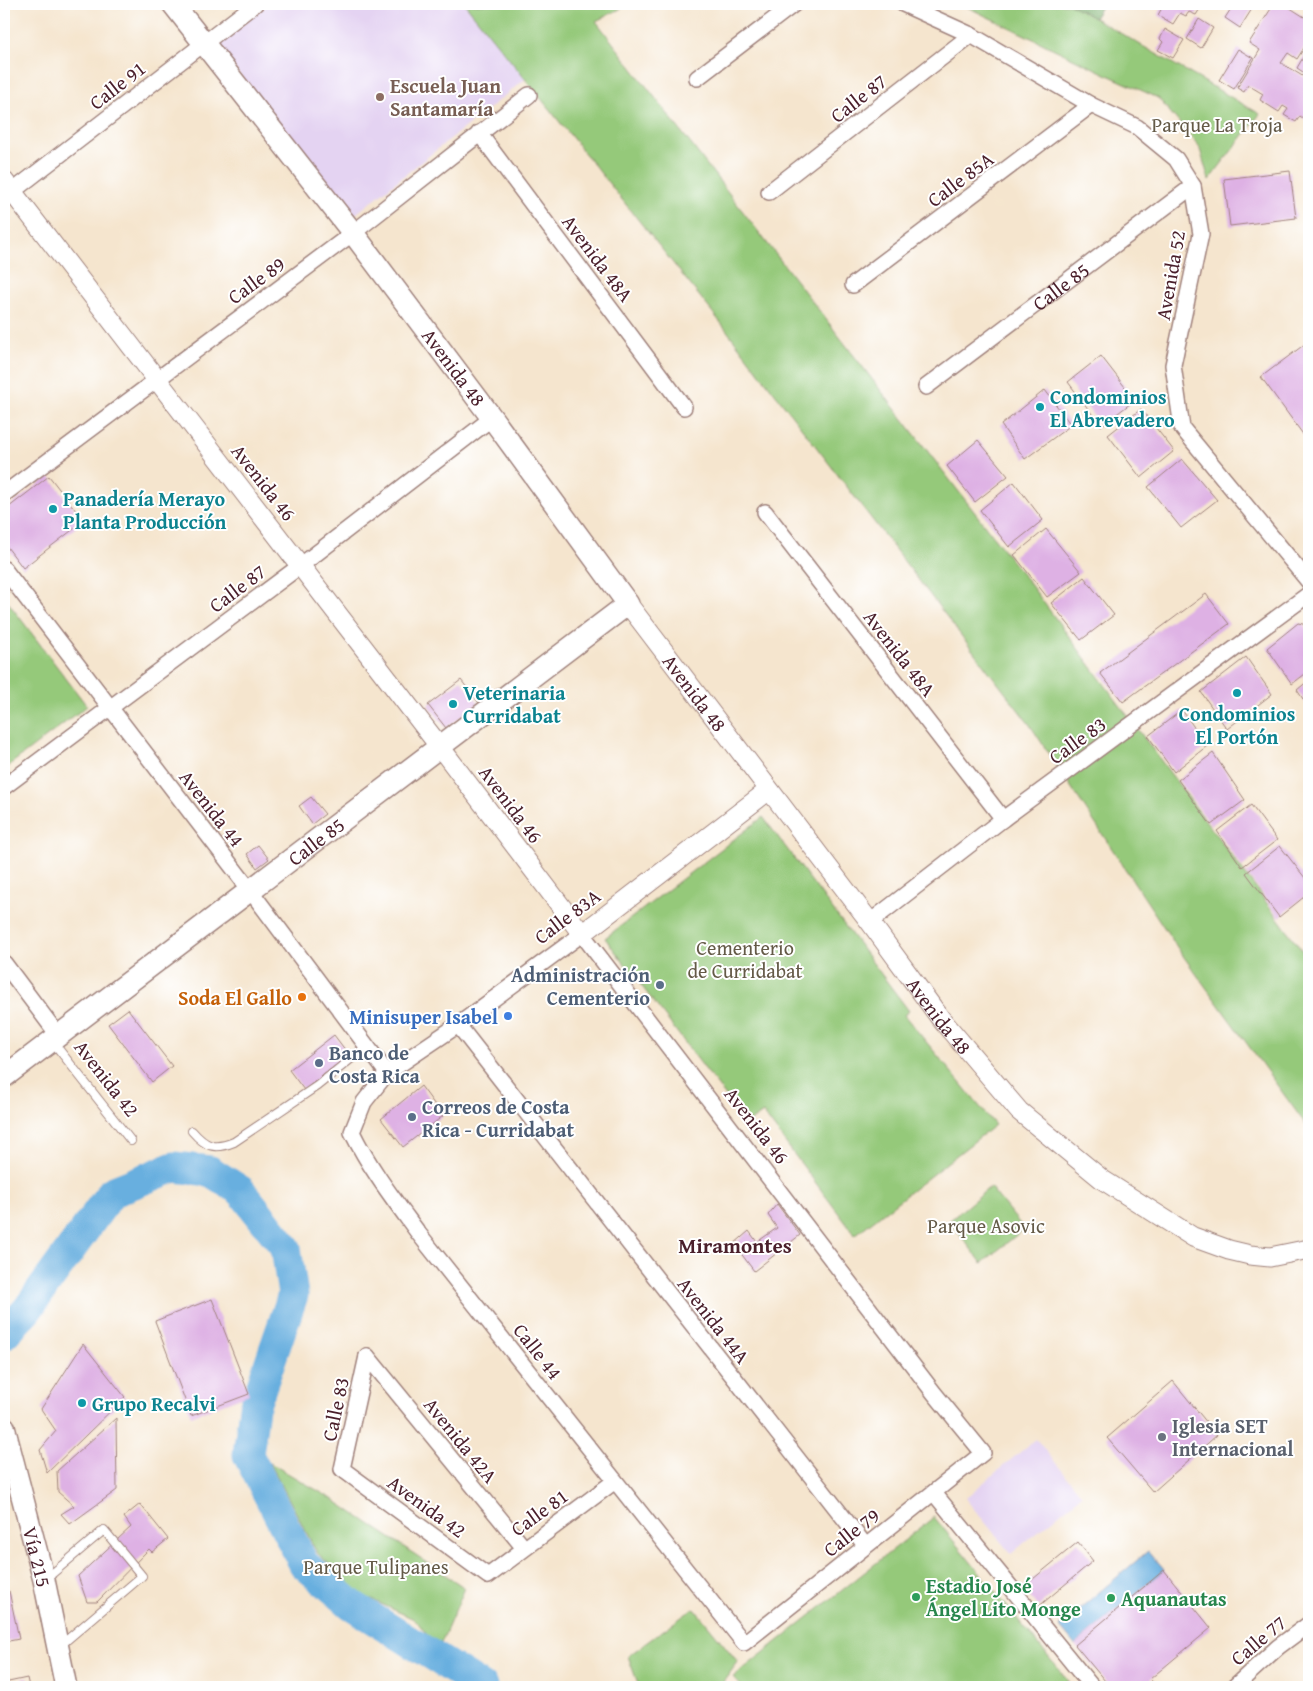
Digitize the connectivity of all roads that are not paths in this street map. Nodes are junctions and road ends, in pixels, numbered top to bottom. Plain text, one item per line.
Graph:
1 (173, 4) edge
2 (255, 4) edge
3 (794, 4) edge
4 (903, 4) edge
5 (971, 35) junction
6 (204, 44) junction
7 (698, 78) dead end
8 (529, 94) dead end
9 (1091, 105) junction
10 (480, 133) junction
11 (1193, 186) junction
12 (7, 191) edge
13 (769, 192) dead end
14 (353, 233) junction
15 (853, 285) dead end
16 (156, 379) junction
17 (926, 387) dead end
18 (684, 407) dead end
19 (492, 418) junction
20 (4, 494) edge
21 (765, 512) dead end
22 (300, 566) junction
23 (4, 569) edge
24 (1309, 582) edge
25 (1309, 594) edge
26 (628, 604) junction
27 (110, 708) junction
28 (440, 747) junction
29 (4, 787) edge
30 (769, 790) junction
31 (1003, 819) junction
32 (250, 890) junction
33 (870, 922) junction
34 (582, 934) junction
35 (4, 964) edge
36 (458, 1025) junction
37 (55, 1038) junction
38 (367, 1046) junction
39 (387, 1073) junction
40 (4, 1077) edge
41 (192, 1132) dead end
42 (131, 1140) dead end
43 (1309, 1250) edge
44 (367, 1356) joint
45 (4, 1427) edge
46 (983, 1453) joint
47 (9, 1461) edge
48 (342, 1469) joint
49 (615, 1481) junction
50 (934, 1493) junction
51 (865, 1546) junction
52 (524, 1548) junction
53 (488, 1576) joint
54 (44, 1580) junction
55 (1309, 1624) edge
56 (744, 1642) joint
57 (57, 1648) junction
58 (66, 1687) edge
59 (1092, 1687) edge
60 (1234, 1687) edge

1 - 6 main road, Avenida 48
2 - 6 street, Calle 91
3 - 7 street
4 - 5 street, Avenida 52
5 - 9 street, Avenida 52
5 - 13 street, Calle 87
6 - 12 street, Calle 91
6 - 14 main road, Avenida 48
8 - 10 street, Calle 89
9 - 11 street, Avenida 52
9 - 15 street, Calle 85A
10 - 14 street, Calle 89
10 - 18 street, Avenida 48A
11 - 17 street, Calle 85
11 - 24 street, Avenida 52
12 - 16 street, Avenida 46
14 - 16 street, Calle 89
14 - 19 main road, Avenida 48
16 - 20 street, Calle 89
16 - 22 street, Avenida 46
19 - 22 street, Calle 87
19 - 26 main road, Avenida 48
21 - 31 street, Avenida 48A
22 - 27 street, Calle 87
22 - 28 street, Avenida 46
23 - 27 street, Avenida 44
25 - 31 street, Calle 83
26 - 28 main road, Calle 85
26 - 30 street, Avenida 48
27 - 29 street, Calle 87
27 - 32 street, Avenida 44
28 - 32 main road, Calle 85
28 - 34 street, Avenida 46
30 - 33 street, Avenida 48
30 - 34 street, Calle 83A
31 - 33 street, Calle 83
32 - 37 main road, Calle 85
32 - 38 street, Avenida 44
33 - 43 street, Avenida 48
34 - 36 street, Calle 83A
34 - 46 street, Avenida 46
35 - 37 street, Avenida 42
36 - 39 street, Calle 83A
36 - 51 street, Avenida 44A
37 - 40 main road, Calle 85
37 - 42 lane, Avenida 42
38 - 39 street, Avenida 44
38 - 41 lane
39 - 49 street, Calle 44
44 - 48 street, Calle 83
44 - 52 street, Avenida 42A
45 - 47 main road, Vía 215
46 - 50 street, Calle 79
47 - 54 main road, Vía 215
48 - 53 street, Avenida 42
49 - 52 street, Calle 81
49 - 56 street, Calle 44
50 - 51 street, Calle 79
50 - 59 street
51 - 56 street, Calle 79
52 - 53 street, Calle 81
54 - 57 main road, Vía 215
54 - 57 lane
55 - 60 street, Calle 77
57 - 58 main road, Vía 215

